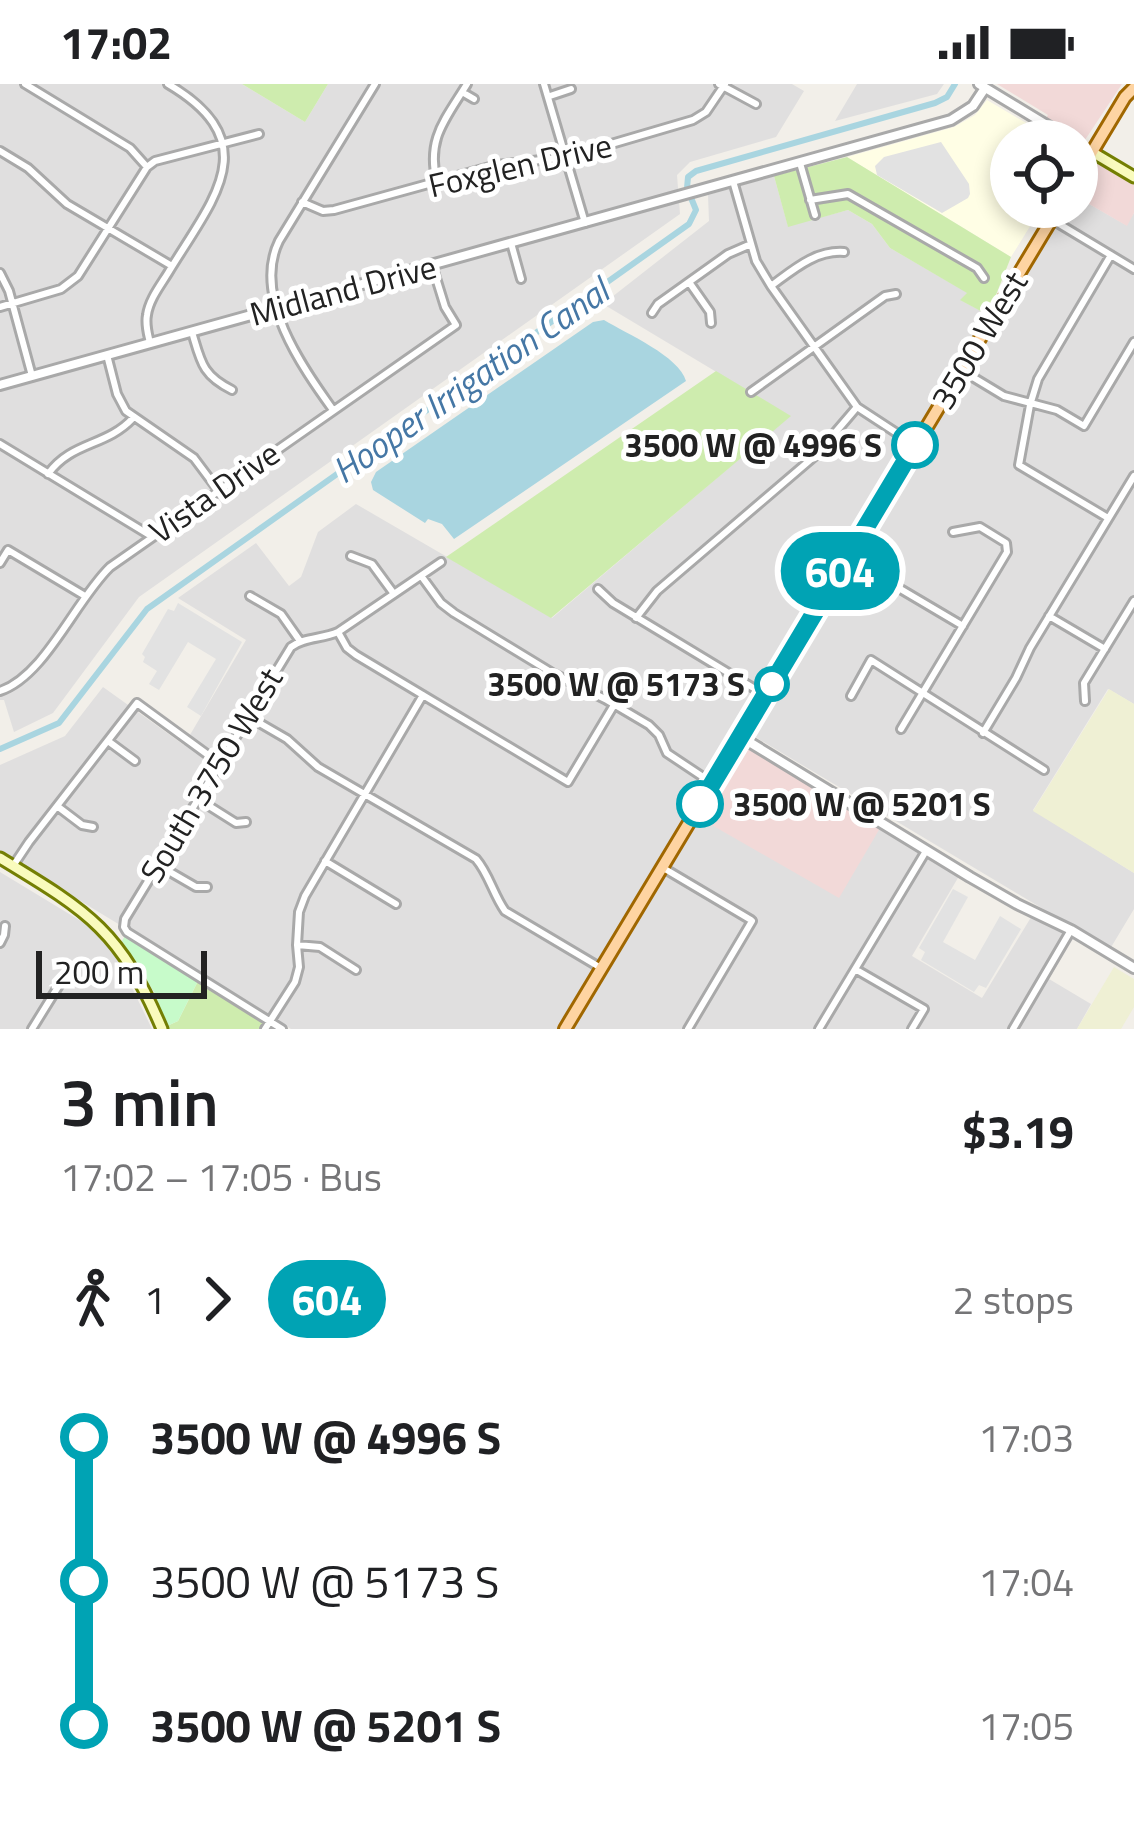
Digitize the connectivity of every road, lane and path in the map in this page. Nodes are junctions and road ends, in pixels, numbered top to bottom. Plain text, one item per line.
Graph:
1 (25, 84) edge
2 (168, 84) edge
3 (374, 84) edge
4 (544, 84) edge
5 (722, 85) edge
6 (982, 86) edge
7 (464, 88) edge
8 (571, 89) dead end
9 (1130, 93) edge
10 (550, 96) junction
11 (474, 99) dead end
12 (756, 104) dead end
13 (1038, 120) edge
14 (259, 134) dead end
15 (223, 143) junction
16 (1098, 143) edge
17 (0, 151) edge
18 (1098, 156) edge
19 (567, 157) junction
20 (800, 163) junction
21 (147, 167) junction
22 (1134, 178) edge
23 (733, 181) junction
24 (436, 182) junction
25 (810, 200) junction
26 (302, 202) junction
27 (814, 215) dead end
28 (585, 223) junction
29 (108, 228) junction
30 (1047, 228) edge
31 (1067, 228) edge
32 (511, 243) junction
33 (751, 244) junction
34 (844, 252) dead end
35 (1111, 255) junction
36 (432, 265) junction
37 (172, 266) junction
38 (1134, 268) edge
39 (0, 273) edge
40 (984, 278) dead end
41 (520, 279) dead end
42 (689, 282) junction
43 (771, 286) junction
44 (896, 294) dead end
45 (12, 303) junction
46 (0, 307) edge
47 (278, 308) junction
48 (652, 313) dead end
49 (711, 323) dead end
50 (192, 332) junction
51 (1134, 342) edge
52 (150, 343) junction
53 (814, 346) junction
54 (107, 356) junction
55 (961, 370) junction
56 (32, 376) junction
57 (0, 385) edge
58 (232, 390) dead end
59 (751, 392) dead end
60 (1030, 405) junction
61 (857, 406) junction
62 (333, 410) junction
63 (133, 418) junction
64 (0, 444) edge
65 (915, 445) junction
66 (48, 474) junction
67 (1134, 476) edge
68 (218, 490) junction
69 (1108, 518) junction
70 (952, 532) dead end
71 (151, 536) junction
72 (351, 556) dead end
73 (848, 558) junction
74 (0, 562) edge
75 (441, 562) dead end
76 (421, 576) junction
77 (598, 589) dead end
78 (394, 594) junction
79 (85, 596) junction
80 (250, 596) dead end
81 (1134, 601) edge
82 (1049, 616) junction
83 (636, 618) junction
84 (963, 626) junction
85 (338, 632) junction
86 (300, 640) junction
87 (1105, 650) junction
88 (2, 691) edge
89 (922, 693) junction
90 (423, 695) junction
91 (765, 695) junction
92 (850, 696) dead end
93 (1085, 700) dead end
94 (614, 705) junction
95 (248, 716) junction
96 (901, 729) dead end
97 (983, 733) junction
98 (741, 737) junction
99 (108, 740) junction
100 (135, 761) dead end
101 (219, 763) junction
102 (1044, 770) dead end
103 (712, 783) junction
104 (365, 794) junction
105 (198, 799) junction
106 (57, 806) junction
107 (246, 822) dead end
108 (94, 827) dead end
109 (926, 851) junction
110 (0, 858) edge
111 (325, 861) junction
112 (158, 865) junction
113 (13, 866) junction
114 (662, 867) junction
115 (207, 887) dead end
116 (396, 904) dead end
117 (5, 926) dead end
118 (1071, 931) junction
119 (0, 943) edge
120 (297, 945) junction
121 (601, 968) junction
122 (1134, 968) edge
123 (855, 969) junction
124 (356, 970) dead end
125 (66, 974) dead end
126 (267, 1025) edge
127 (32, 1029) edge
128 (162, 1029) edge
129 (282, 1029) edge
130 (565, 1029) edge
131 (688, 1029) edge
132 (820, 1029) edge
133 (912, 1029) edge
134 (1012, 1029) edge

1 - 21 street
2 - 15 street
3 - 26 street
4 - 10 street
5 - 12 street
5 - 19 street, Foxglen Drive
6 - 13 street
6 - 20 street, Midland Drive
7 - 11 street
7 - 24 street
8 - 10 street
9 - 16 main road
10 - 19 street
14 - 15 street
15 - 21 street
15 - 37 street
17 - 29 street
18 - 22 main road
19 - 24 street, Foxglen Drive
19 - 28 street
20 - 23 street, Midland Drive
20 - 25 street
21 - 29 street
23 - 28 street, Midland Drive
23 - 33 street
24 - 26 street, Foxglen Drive
25 - 27 street
25 - 40 street
26 - 47 street
28 - 32 street, Midland Drive
29 - 37 street
29 - 45 street
30 - 55 main road, 3500 West
31 - 35 street
32 - 36 street, Midland Drive
32 - 41 street
33 - 42 street
33 - 43 street
34 - 43 street
35 - 38 street
35 - 60 street
36 - 47 street, Midland Drive
36 - 62 street, Vista Drive
37 - 52 street
39 - 45 street
42 - 48 street
42 - 49 street
43 - 53 street
44 - 53 street
45 - 46 street
45 - 56 street
47 - 50 street, Midland Drive
47 - 62 street
50 - 52 street, Midland Drive
50 - 58 street
51 - 60 street
52 - 54 street, Midland Drive
53 - 59 street
53 - 61 street
54 - 56 street, Midland Drive
54 - 63 street
55 - 60 street
55 - 65 main road, 3500 West
56 - 57 street, Midland Drive
60 - 69 street
61 - 65 street
61 - 83 street
62 - 68 street, Vista Drive
63 - 66 street
63 - 68 street
64 - 66 street
65 - 73 main road, 3500 West
66 - 71 street
67 - 69 street
68 - 71 street, Vista Drive
69 - 82 street
70 - 84 street
71 - 79 street, Vista Drive
72 - 78 street
73 - 84 street
73 - 91 main road, 3500 West
74 - 79 street
75 - 76 street, South 3750 West
76 - 78 street, South 3750 West
76 - 94 street
77 - 83 street
78 - 85 street, South 3750 West
79 - 88 street, Vista Drive
80 - 86 street
81 - 87 street
82 - 87 street
82 - 97 street
83 - 91 street
84 - 89 street
85 - 86 street, South 3750 West
85 - 90 street
86 - 95 street, South 3750 West
87 - 93 street
89 - 92 street
89 - 96 street
89 - 97 street
90 - 94 street
90 - 104 street
91 - 98 main road, 3500 West
94 - 103 street
95 - 101 street, South 3750 West
95 - 104 street
97 - 102 street
98 - 103 main road, 3500 West
98 - 109 street
99 - 100 street
99 - 101 street
99 - 106 street
101 - 105 street, South 3750 West
103 - 114 main road, 3500 West
104 - 111 street
104 - 121 street
105 - 107 street
105 - 112 street, South 3750 West
106 - 108 street
106 - 113 street
109 - 118 street
109 - 123 street
110 - 113 main road
111 - 116 street
111 - 120 street
112 - 115 street
112 - 126 street, South 3750 West
113 - 128 main road
114 - 121 main road, 3500 West
114 - 131 street
117 - 119 street
118 - 122 street
118 - 134 street
120 - 124 street
120 - 126 street
121 - 130 main road, 3500 West
123 - 132 street
123 - 133 street
125 - 127 street
126 - 129 street

